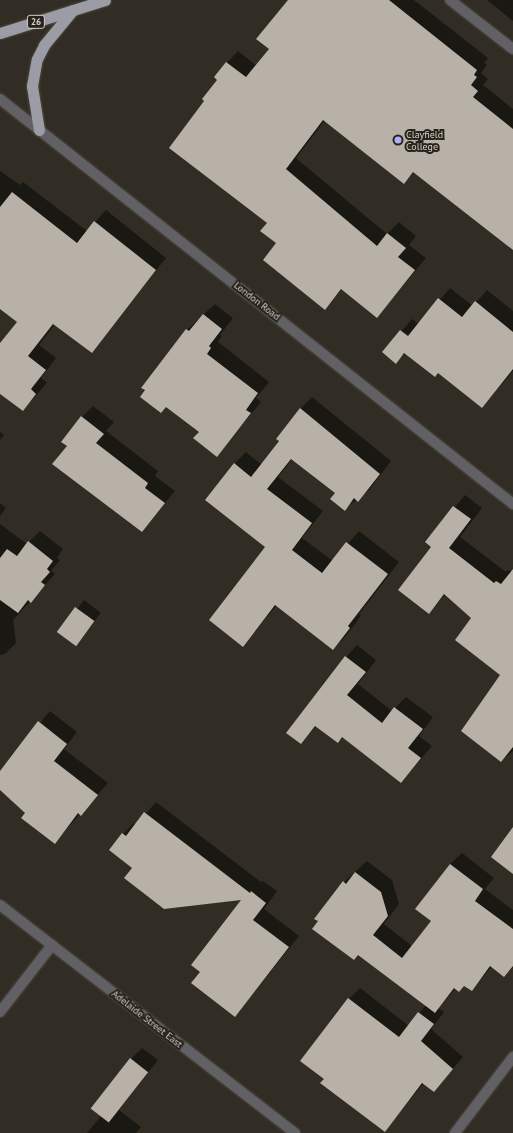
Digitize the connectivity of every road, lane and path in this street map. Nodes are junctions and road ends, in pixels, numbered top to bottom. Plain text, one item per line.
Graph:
1 (105, 0) edge
2 (450, 0) edge
3 (73, 10) junction
4 (0, 33) edge
5 (513, 49) edge
6 (0, 99) edge
7 (39, 130) junction
8 (513, 504) edge
9 (0, 905) edge
10 (52, 945) junction
11 (0, 1012) edge
12 (513, 1057) edge
13 (295, 1133) edge
14 (455, 1133) edge

1 - 3 highway, 26
2 - 5 street
3 - 4 highway, 26
3 - 7 highway
6 - 7 street, London Road
7 - 8 street, London Road
9 - 10 street, Adelaide Street East
10 - 11 street
10 - 13 street, Adelaide Street East
12 - 14 street

